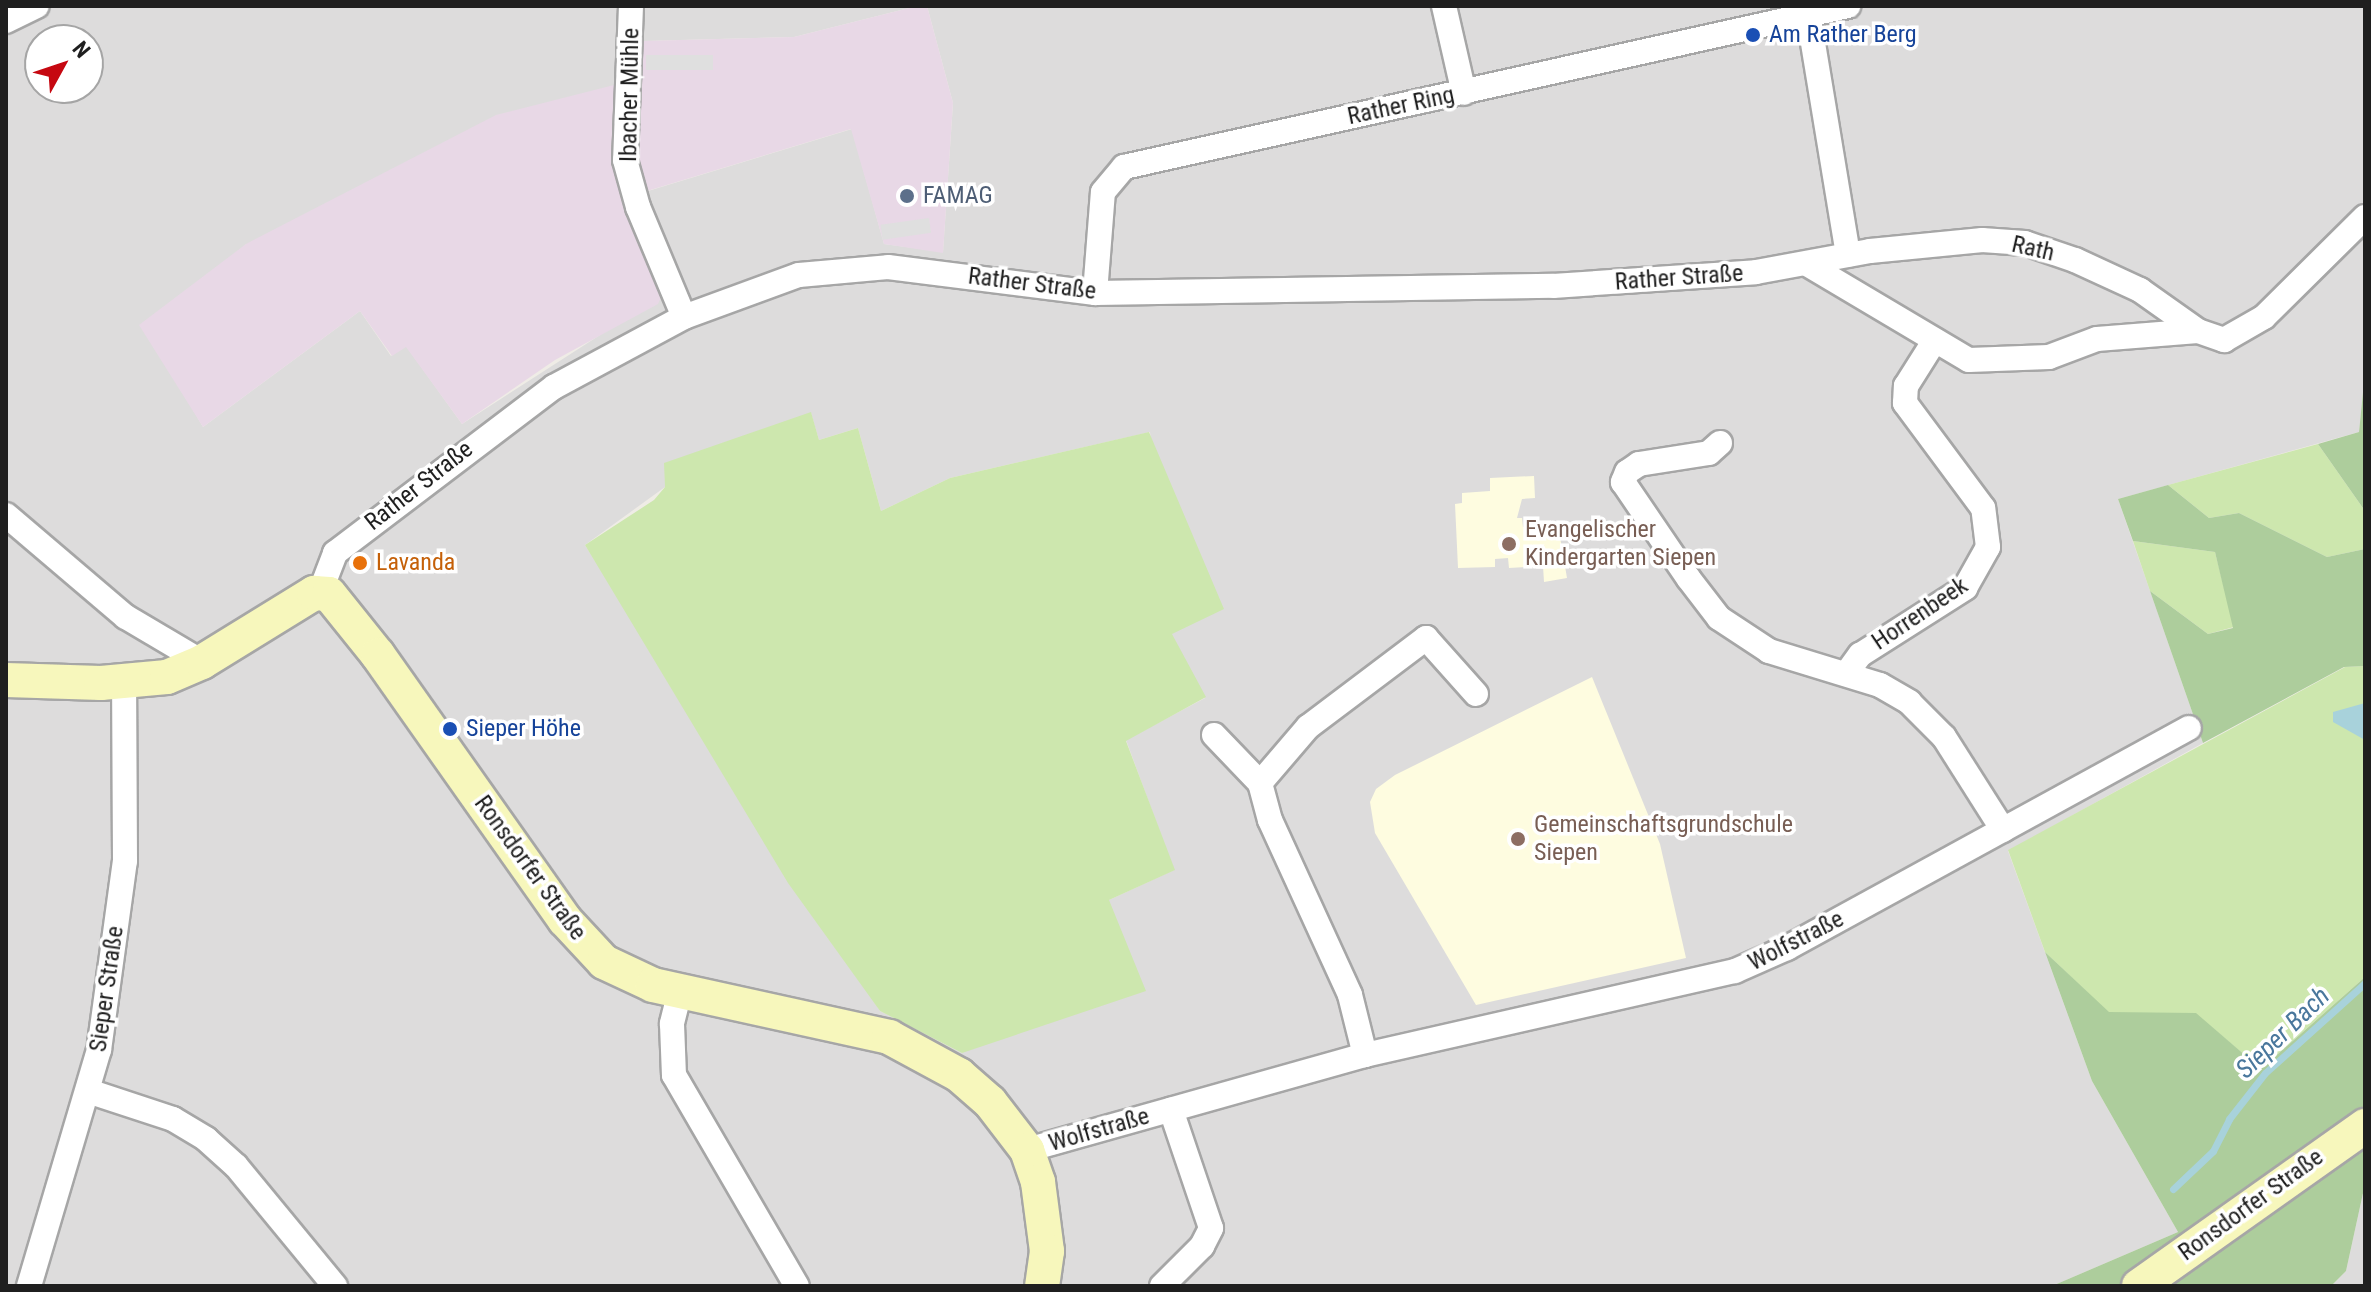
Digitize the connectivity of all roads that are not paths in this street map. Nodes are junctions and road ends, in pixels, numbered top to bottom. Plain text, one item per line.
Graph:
1 (37, 6) edge
2 (631, 6) edge
3 (1444, 6) edge
4 (1848, 6) edge
5 (1808, 13) junction
6 (6, 21) edge
7 (1464, 93) junction
8 (2365, 217) edge
9 (1848, 255) junction
10 (1807, 264) junction
11 (1095, 293) junction
12 (684, 317) junction
13 (2198, 331) junction
14 (1935, 340) junction
15 (1720, 443) dead end
16 (6, 515) edge
17 (321, 590) junction
18 (202, 662) junction
19 (1846, 674) junction
20 (6, 680) edge
21 (124, 682) junction
22 (1476, 694) dead end
23 (2189, 728) dead end
24 (1214, 735) dead end
25 (1260, 783) junction
26 (2003, 830) junction
27 (680, 991) junction
28 (1365, 1055) junction
29 (91, 1092) junction
30 (1171, 1110) junction
31 (2365, 1126) edge
32 (1027, 1150) junction
33 (29, 1286) edge
34 (335, 1286) edge
35 (797, 1286) edge
36 (1042, 1286) edge
37 (1162, 1286) edge
38 (2139, 1286) edge

1 - 6 street
2 - 12 street, Ibacher Mühle
3 - 7 street
4 - 5 street, Rather Ring
5 - 7 street, Rather Ring
5 - 9 street
7 - 11 street, Rather Ring
8 - 13 street, Rath
9 - 10 street, Rather Straße
9 - 13 street, Rath
10 - 11 street, Rather Straße
10 - 14 street, Rath
11 - 12 street, Rather Straße
12 - 17 street, Rather Straße
13 - 14 street, Rath
14 - 19 street, Horrenbeek
15 - 19 street, Horrenbeek
16 - 18 street
17 - 18 main road
17 - 27 main road, Ronsdorfer Straße
18 - 21 main road
19 - 26 street, Horrenbeek
20 - 21 main road
21 - 29 street, Sieper Straße
22 - 25 street
23 - 26 street, Wolfstraße
24 - 25 street
25 - 28 street
26 - 28 street, Wolfstraße
27 - 32 main road, Ronsdorfer Straße
27 - 35 street
28 - 30 street, Wolfstraße
29 - 33 street, Sieper Straße
29 - 34 street
30 - 32 street, Wolfstraße
30 - 37 street, Wolfstraße
31 - 38 main road, Ronsdorfer Straße
32 - 36 main road, Ronsdorfer Straße

